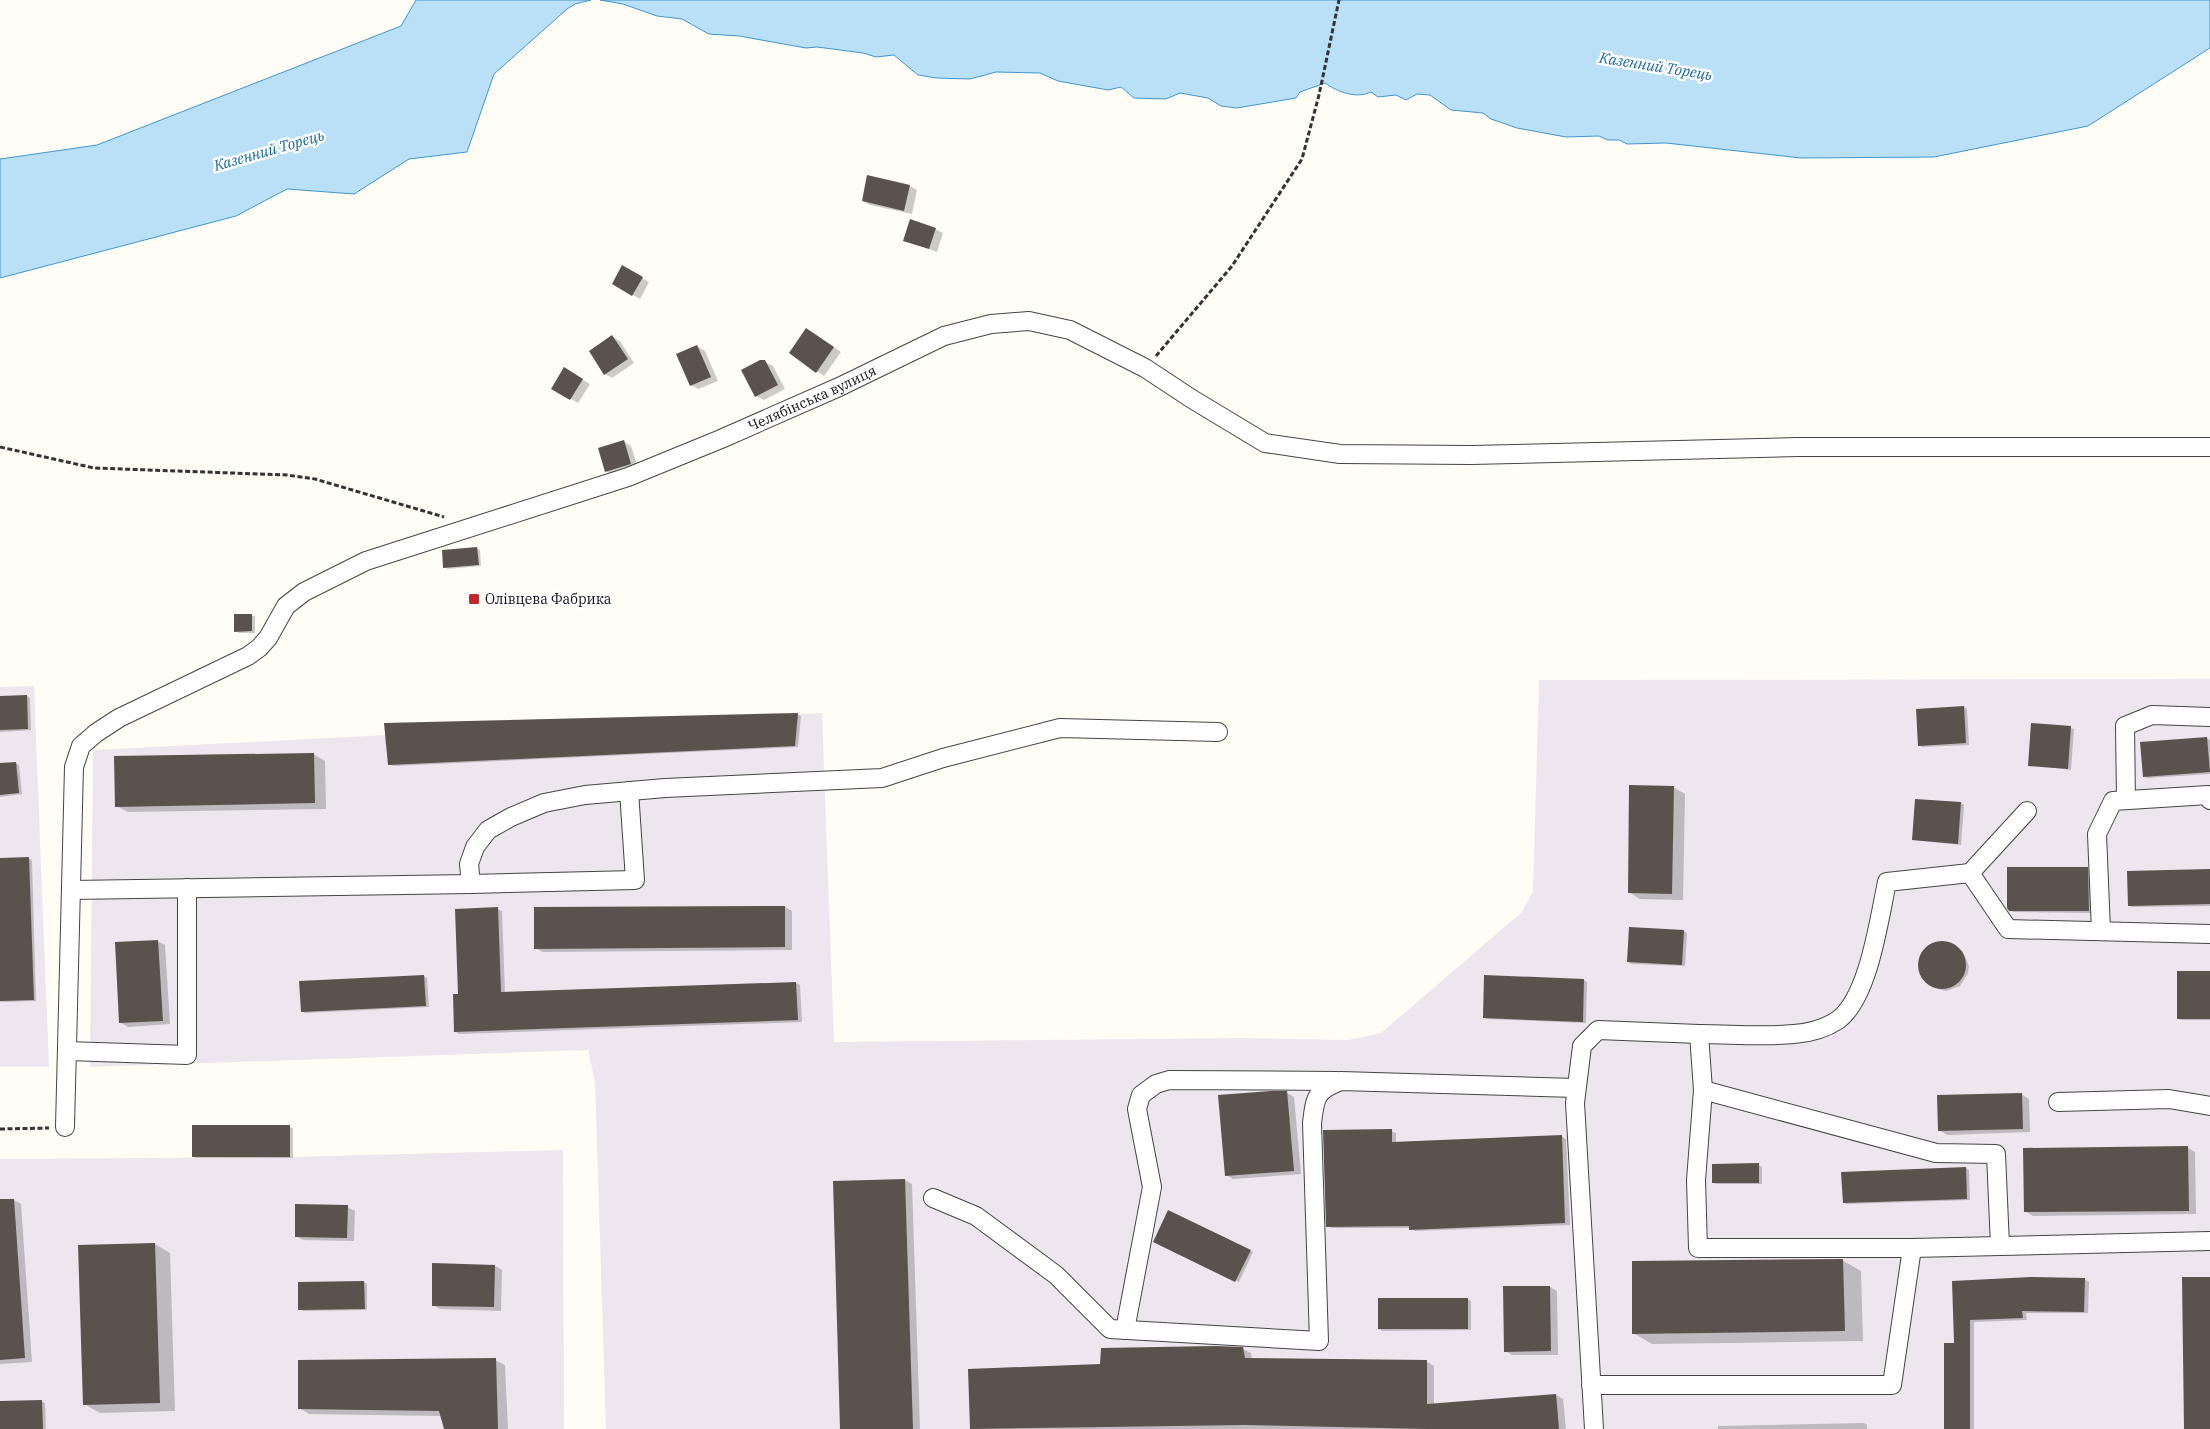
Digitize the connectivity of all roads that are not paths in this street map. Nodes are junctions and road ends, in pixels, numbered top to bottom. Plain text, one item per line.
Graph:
1 (2210, 447) edge
2 (2210, 717) edge
3 (1218, 732) dead end
4 (629, 791) junction
5 (2209, 797) edge
6 (2126, 800) junction
7 (2027, 811) dead end
8 (1970, 873) junction
9 (471, 884) junction
10 (186, 888) junction
11 (71, 890) junction
12 (2101, 932) junction
13 (2210, 934) edge
14 (1699, 1034) junction
15 (67, 1051) junction
16 (1341, 1081) junction
17 (1576, 1088) junction
18 (1703, 1090) junction
19 (2058, 1102) dead end
20 (2210, 1106) edge
21 (65, 1127) road end
22 (932, 1198) dead end
23 (2209, 1240) edge
24 (2000, 1246) junction
25 (1912, 1248) junction
26 (1125, 1330) junction
27 (1591, 1385) junction
28 (1594, 1429) edge

1 - 11 street, Челябінська вулиця
2 - 6 street
3 - 4 street
4 - 9 street
4 - 9 street
5 - 6 street
6 - 12 street
7 - 8 street
8 - 12 street
8 - 14 street
9 - 10 street
10 - 11 street
10 - 15 street
11 - 15 street, Челябінська вулиця
12 - 13 street
14 - 17 street
14 - 18 street
15 - 21 street, Челябінська вулиця
16 - 17 street
16 - 26 street
16 - 26 street
17 - 27 street
18 - 24 street
18 - 25 street
19 - 20 street
22 - 26 street
23 - 24 street
24 - 25 street
25 - 27 street
27 - 28 street

